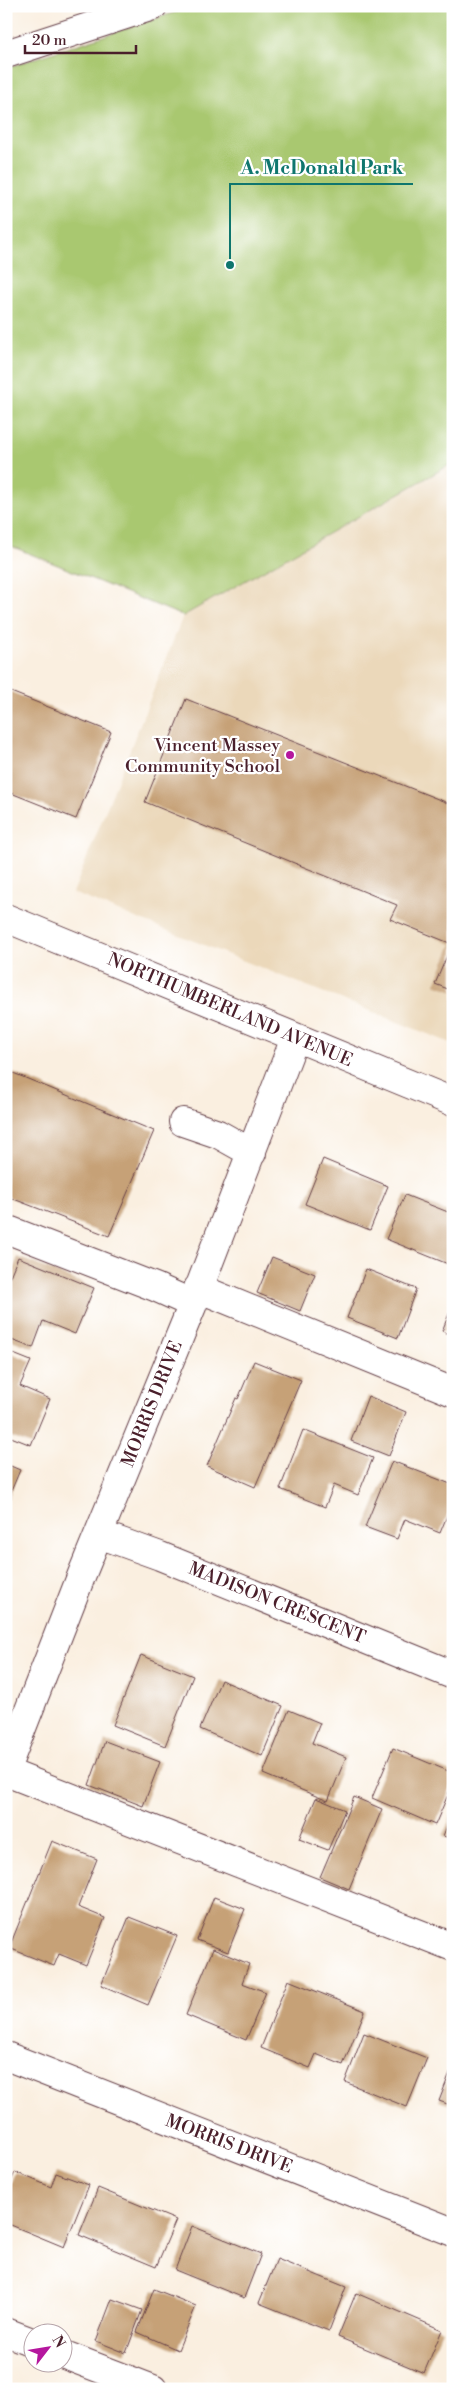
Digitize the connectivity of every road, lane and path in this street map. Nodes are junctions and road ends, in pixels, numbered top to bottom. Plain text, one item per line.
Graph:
1 (153, 6) edge
2 (6, 54) edge
3 (6, 918) edge
4 (295, 1038) junction
5 (453, 1102) edge
6 (183, 1122) dead end
7 (252, 1154) junction
8 (6, 1229) edge
9 (196, 1296) junction
10 (453, 1392) edge
11 (99, 1534) junction
12 (453, 1675) edge
13 (6, 1770) edge
14 (453, 1947) edge
15 (6, 2056) edge
16 (453, 2232) edge
17 (6, 2332) edge
18 (22, 2338) edge
19 (72, 2358) edge
20 (153, 2389) edge

1 - 2 street
3 - 4 street, NORTHUMBERLAND AVENUE
4 - 5 street, NORTHUMBERLAND AVENUE
4 - 7 street, MORRIS DRIVE
6 - 7 street
7 - 9 street, MORRIS DRIVE
8 - 9 street
9 - 10 street
9 - 11 street, MORRIS DRIVE
11 - 12 street, MADISON CRESCENT
11 - 13 street, MORRIS DRIVE
13 - 14 street
15 - 16 street, MORRIS DRIVE
17 - 18 street
19 - 20 street

